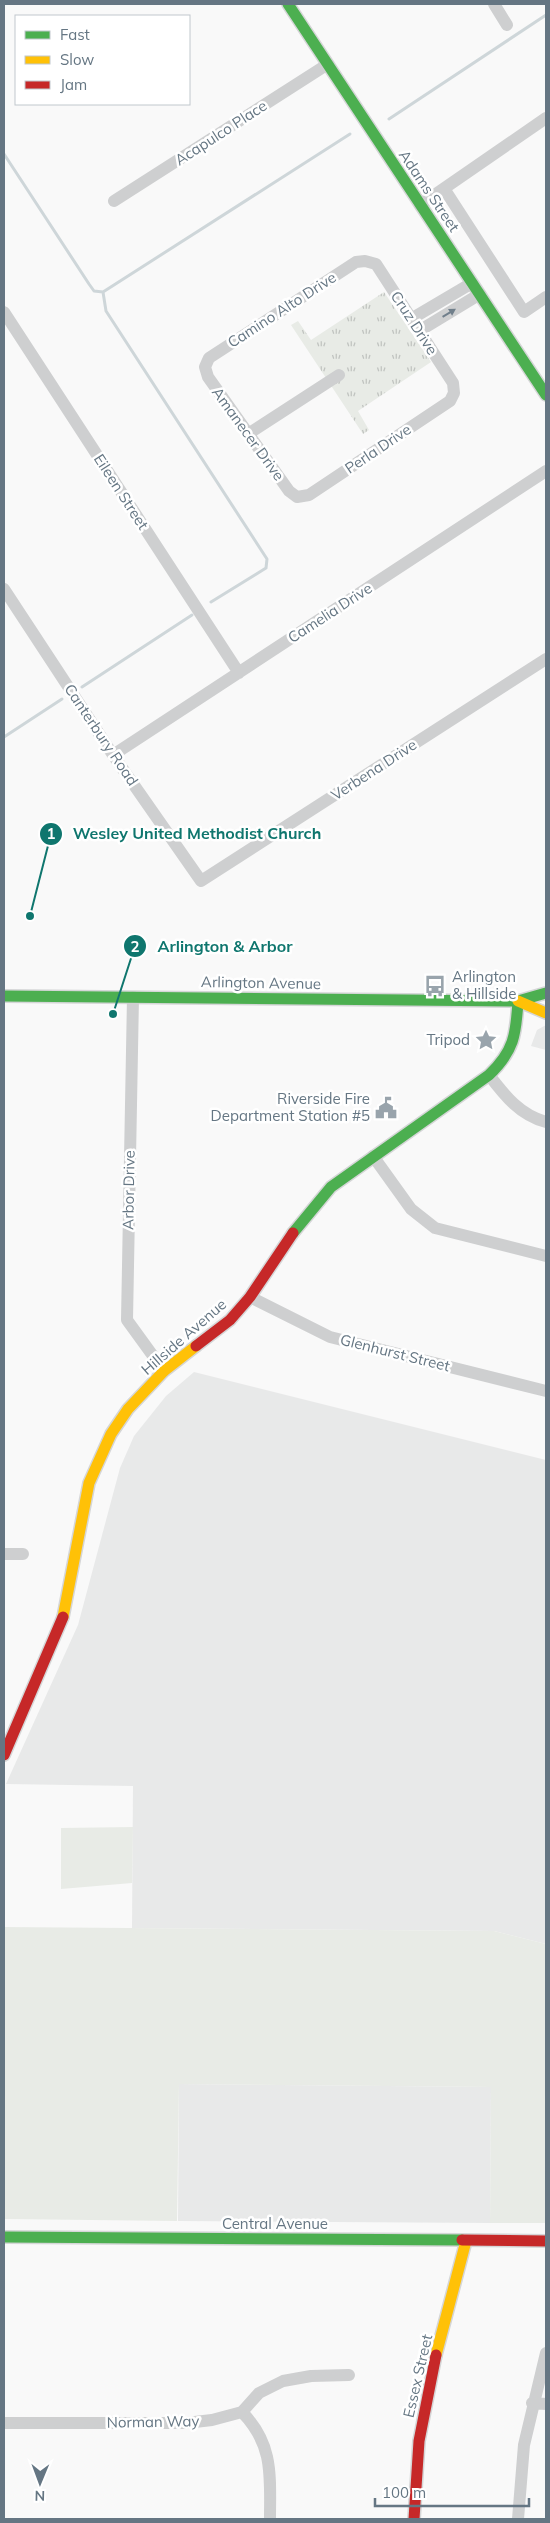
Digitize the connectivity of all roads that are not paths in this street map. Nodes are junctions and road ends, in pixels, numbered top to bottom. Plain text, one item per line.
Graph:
1 (288, 4) edge
2 (494, 4) edge
3 (507, 25) dead end
4 (328, 64) junction
5 (546, 118) edge
6 (445, 190) junction
7 (114, 201) dead end
8 (420, 205) junction
9 (365, 261) joint
10 (472, 283) junction
11 (480, 294) junction
12 (546, 297) edge
13 (4, 312) edge
14 (411, 319) junction
15 (419, 331) junction
16 (205, 367) joint
17 (339, 375) dead end
18 (454, 393) joint
19 (546, 395) edge
20 (248, 434) junction
21 (546, 471) edge
22 (297, 497) joint
23 (4, 589) edge
24 (546, 659) edge
25 (239, 673) junction
26 (113, 755) junction
27 (201, 881) joint
28 (546, 993) edge
29 (4, 996) edge
30 (133, 997) junction
31 (518, 1001) junction
32 (546, 1012) edge
33 (489, 1075) junction
34 (546, 1122) edge
35 (373, 1156) junction
36 (546, 1256) edge
37 (250, 1298) junction
38 (164, 1371) junction
39 (546, 1391) edge
40 (4, 1554) edge
41 (23, 1554) dead end
42 (4, 1755) edge
43 (4, 2237) edge
44 (466, 2241) junction
45 (546, 2241) edge
46 (546, 2353) edge
47 (349, 2375) dead end
48 (532, 2403) junction
49 (546, 2404) edge
50 (242, 2412) junction
51 (4, 2423) edge
52 (270, 2519) edge
53 (414, 2519) edge
54 (518, 2519) edge

1 - 4 main road, Adams Street
2 - 3 street
4 - 7 street, Acapulco Place
4 - 8 main road, Adams Street
5 - 6 street
6 - 8 street
6 - 12 street
8 - 10 main road, Adams Street
9 - 14 street, Cruz Drive
9 - 16 street, Camino Alto Drive
10 - 11 main road, Adams Street
10 - 14 street
15 -> 11 street
11 - 19 main road, Adams Street
13 - 25 street, Eileen Street
14 - 15 street, Cruz Drive
15 - 18 street, Cruz Drive
16 - 20 street, Amanecer Drive
17 - 20 street
18 - 22 street, Perla Drive
20 - 22 street, Amanecer Drive
21 - 25 street, Camelia Drive
23 - 26 street, Canterbury Road
24 - 27 street, Verbena Drive
25 - 26 street, Camelia Drive
26 - 27 street, Canterbury Road
28 - 31 main road, Arlington Avenue
29 - 30 main road, Arlington Avenue
30 - 31 main road, Arlington Avenue
30 - 38 street, Arbor Drive
31 - 32 main road, Arlington Avenue
31 - 33 main road, Hillside Avenue
33 - 34 street
33 - 35 main road, Hillside Avenue
35 - 36 street
35 - 37 main road, Hillside Avenue
37 - 38 main road, Hillside Avenue
37 - 39 street, Glenhurst Street
38 - 42 main road, Hillside Avenue
40 - 41 street
43 - 44 main road, Central Avenue
44 - 45 main road, Central Avenue
44 - 53 main road, Essex Street
46 - 48 street
47 - 50 street
48 - 49 street
48 - 54 street
50 - 51 street, Norman Way
50 - 52 street

